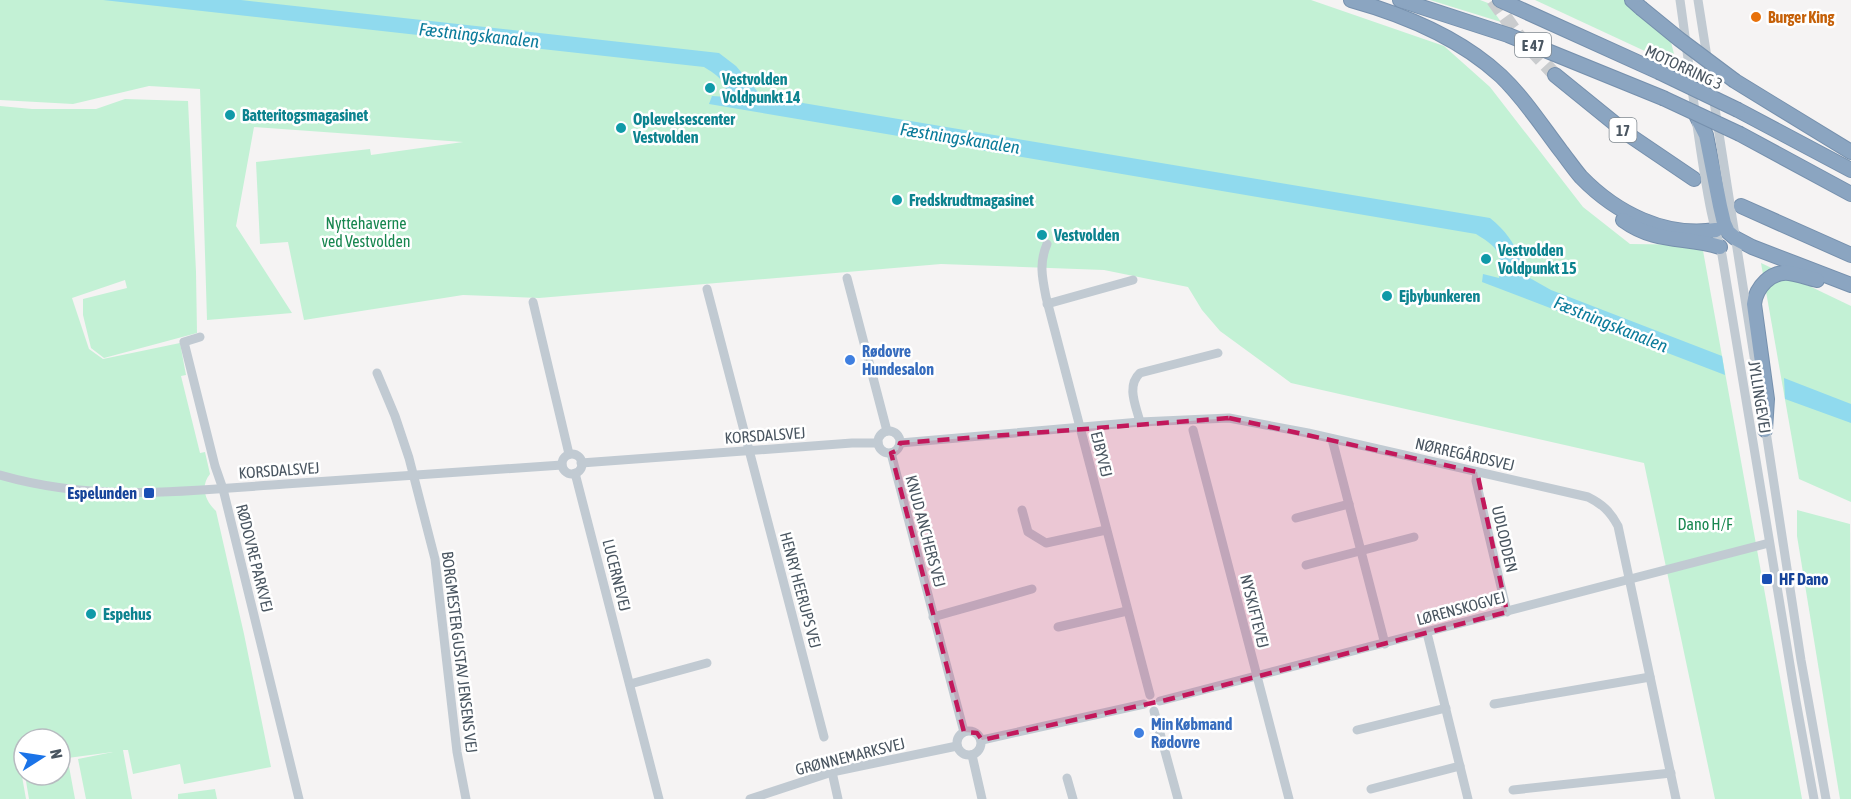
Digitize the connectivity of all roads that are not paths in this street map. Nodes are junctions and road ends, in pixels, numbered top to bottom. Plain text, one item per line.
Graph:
1 (1351, 0) edge
2 (1400, 0) edge
3 (1500, 0) edge
4 (1680, 0) edge
5 (1698, 0) edge
6 (1636, 4) edge
7 (1555, 75) tunnel mouth
8 (1697, 117) joint
9 (1851, 152) edge
10 (1851, 170) edge
11 (1581, 177) junction
12 (1694, 179) dead end
13 (1851, 194) edge
14 (1728, 218) junction
15 (1735, 238) junction
16 (1047, 244) dead end
17 (1720, 247) junction
18 (1851, 255) edge
19 (847, 278) dead end
20 (1133, 280) dead end
21 (1851, 287) edge
22 (707, 289) dead end
23 (533, 302) dead end
24 (1047, 304) junction
25 (200, 337) dead end
26 (1218, 352) dead end
27 (377, 373) dead end
28 (1140, 422) junction
29 (1080, 427) junction
30 (1193, 430) dead end
31 (1765, 430) junction
32 (887, 431) junction
33 (1332, 438) junction
34 (900, 442) junction
35 (878, 443) junction
36 (749, 451) junction
37 (891, 453) junction
38 (569, 454) junction
39 (581, 463) junction
40 (562, 465) junction
41 (1477, 472) junction
42 (575, 473) junction
43 (0, 475) edge
44 (414, 475) junction
45 (223, 489) junction
46 (1348, 504) junction
47 (1022, 510) dead end
48 (1296, 518) dead end
49 (1106, 530) junction
50 (1414, 537) dead end
51 (1769, 543) junction
52 (1361, 551) junction
53 (1306, 565) dead end
54 (1629, 578) junction
55 (1032, 589) dead end
56 (1127, 611) junction
57 (1506, 612) junction
58 (933, 617) junction
59 (1058, 627) dead end
60 (1427, 633) junction
61 (1384, 644) junction
62 (707, 663) dead end
63 (1257, 677) junction
64 (1650, 677) junction
65 (630, 684) junction
66 (1150, 695) junction
67 (1160, 701) junction
68 (1144, 704) junction
69 (1494, 704) dead end
70 (1446, 708) junction
71 (1154, 711) junction
72 (1357, 730) dead end
73 (964, 732) junction
74 (824, 737) dead end
75 (982, 740) junction
76 (957, 746) junction
77 (972, 755) junction
78 (1460, 766) junction
79 (832, 772) junction
80 (1671, 772) junction
81 (1067, 778) dead end
82 (1371, 789) dead end
83 (1513, 790) dead end
84 (299, 799) edge
85 (466, 799) edge
86 (659, 799) edge
87 (750, 799) edge
88 (838, 799) edge
89 (982, 799) edge
90 (1073, 799) edge
91 (1178, 799) edge
92 (1289, 799) edge
93 (1468, 799) edge
94 (1676, 799) edge
95 (1814, 799) edge
96 (1826, 799) edge

1 - 11 highway
2 - 13 highway, E 47, bridge
3 - 10 highway, MOTORRING 3 / E 47, bridge
4 - 8 street
5 - 14 street, JYLLINGEVEJ
6 - 9 highway, bridge
7 - 12 highway, 17
8 - 14 highway
11 - 14 highway
11 - 17 highway
14 - 15 highway
14 - 17 street, JYLLINGEVEJ
14 - 18 highway
15 - 21 highway
15 - 31 street, JYLLINGEVEJ
16 - 24 street, EJBYVEJ
17 - 51 street, JYLLINGEVEJ
19 - 32 street
20 - 24 street
21 - 31 highway
22 - 36 street, HENRY HEERUPS VEJ
23 - 38 street
24 - 29 street, EJBYVEJ
25 - 45 street, RØDOVRE PARKVEJ
26 - 28 street
27 - 44 street, BORGMESTER GUSTAV JENSENS VEJ
28 - 29 street, NØRREGÅRDSVEJ
28 - 33 street, NØRREGÅRDSVEJ
29 - 34 street
29 - 49 street, EJBYVEJ
30 - 63 street, NYSKIFTEVEJ
31 - 96 street, JYLLINGEVEJ
32 - 34 street
32 - 35 street
33 - 41 street, NØRREGÅRDSVEJ
33 - 46 street
34 - 37 street
35 - 36 street, KORSDALSVEJ
35 - 37 street
36 - 39 street, KORSDALSVEJ
36 - 74 street, HENRY HEERUPS VEJ
37 - 58 street, KNUD ANCHERS VEJ
38 - 39 street
38 - 40 street
39 - 42 street
40 - 42 street
40 - 44 street, KORSDALSVEJ
41 - 54 street, NØRREGÅRDSVEJ
41 - 57 street, UDLODDEN
42 - 65 street, LUCERNEVEJ
43 - 45 street, KORSDALSVEJ
44 - 45 street, KORSDALSVEJ
44 - 85 street, BORGMESTER GUSTAV JENSENS VEJ
45 - 84 street, RØDOVRE PARKVEJ
46 - 48 street
46 - 52 street
47 - 49 street
49 - 56 street, EJBYVEJ
50 - 52 street
51 - 54 street, LØRENSKOGVEJ
51 - 95 street, JYLLINGEVEJ
52 - 53 street
52 - 61 street
54 - 57 street, LØRENSKOGVEJ
54 - 64 street, NØRREGÅRDSVEJ
55 - 58 street
56 - 59 street
56 - 66 street, EJBYVEJ
57 - 60 street, LØRENSKOGVEJ
58 - 73 street, KNUD ANCHERS VEJ
60 - 61 street, LØRENSKOGVEJ
60 - 70 street
61 - 63 street, LØRENSKOGVEJ
62 - 65 street
63 - 67 street, LØRENSKOGVEJ
63 - 92 street, NYSKIFTEVEJ
64 - 69 street
64 - 80 street, NØRREGÅRDSVEJ
65 - 86 street, LUCERNEVEJ
66 - 67 street
66 - 68 street
67 - 71 street
68 - 71 street
68 - 75 street
70 - 72 street
70 - 78 street
71 - 91 street
73 - 75 street
73 - 76 street
75 - 77 street
76 - 77 street
76 - 79 street, GRØNNEMARKSVEJ
77 - 89 street
78 - 82 street
78 - 93 street
79 - 87 street, GRØNNEMARKSVEJ
79 - 88 street
80 - 83 street
80 - 94 street, NØRREGÅRDSVEJ
81 - 90 street

